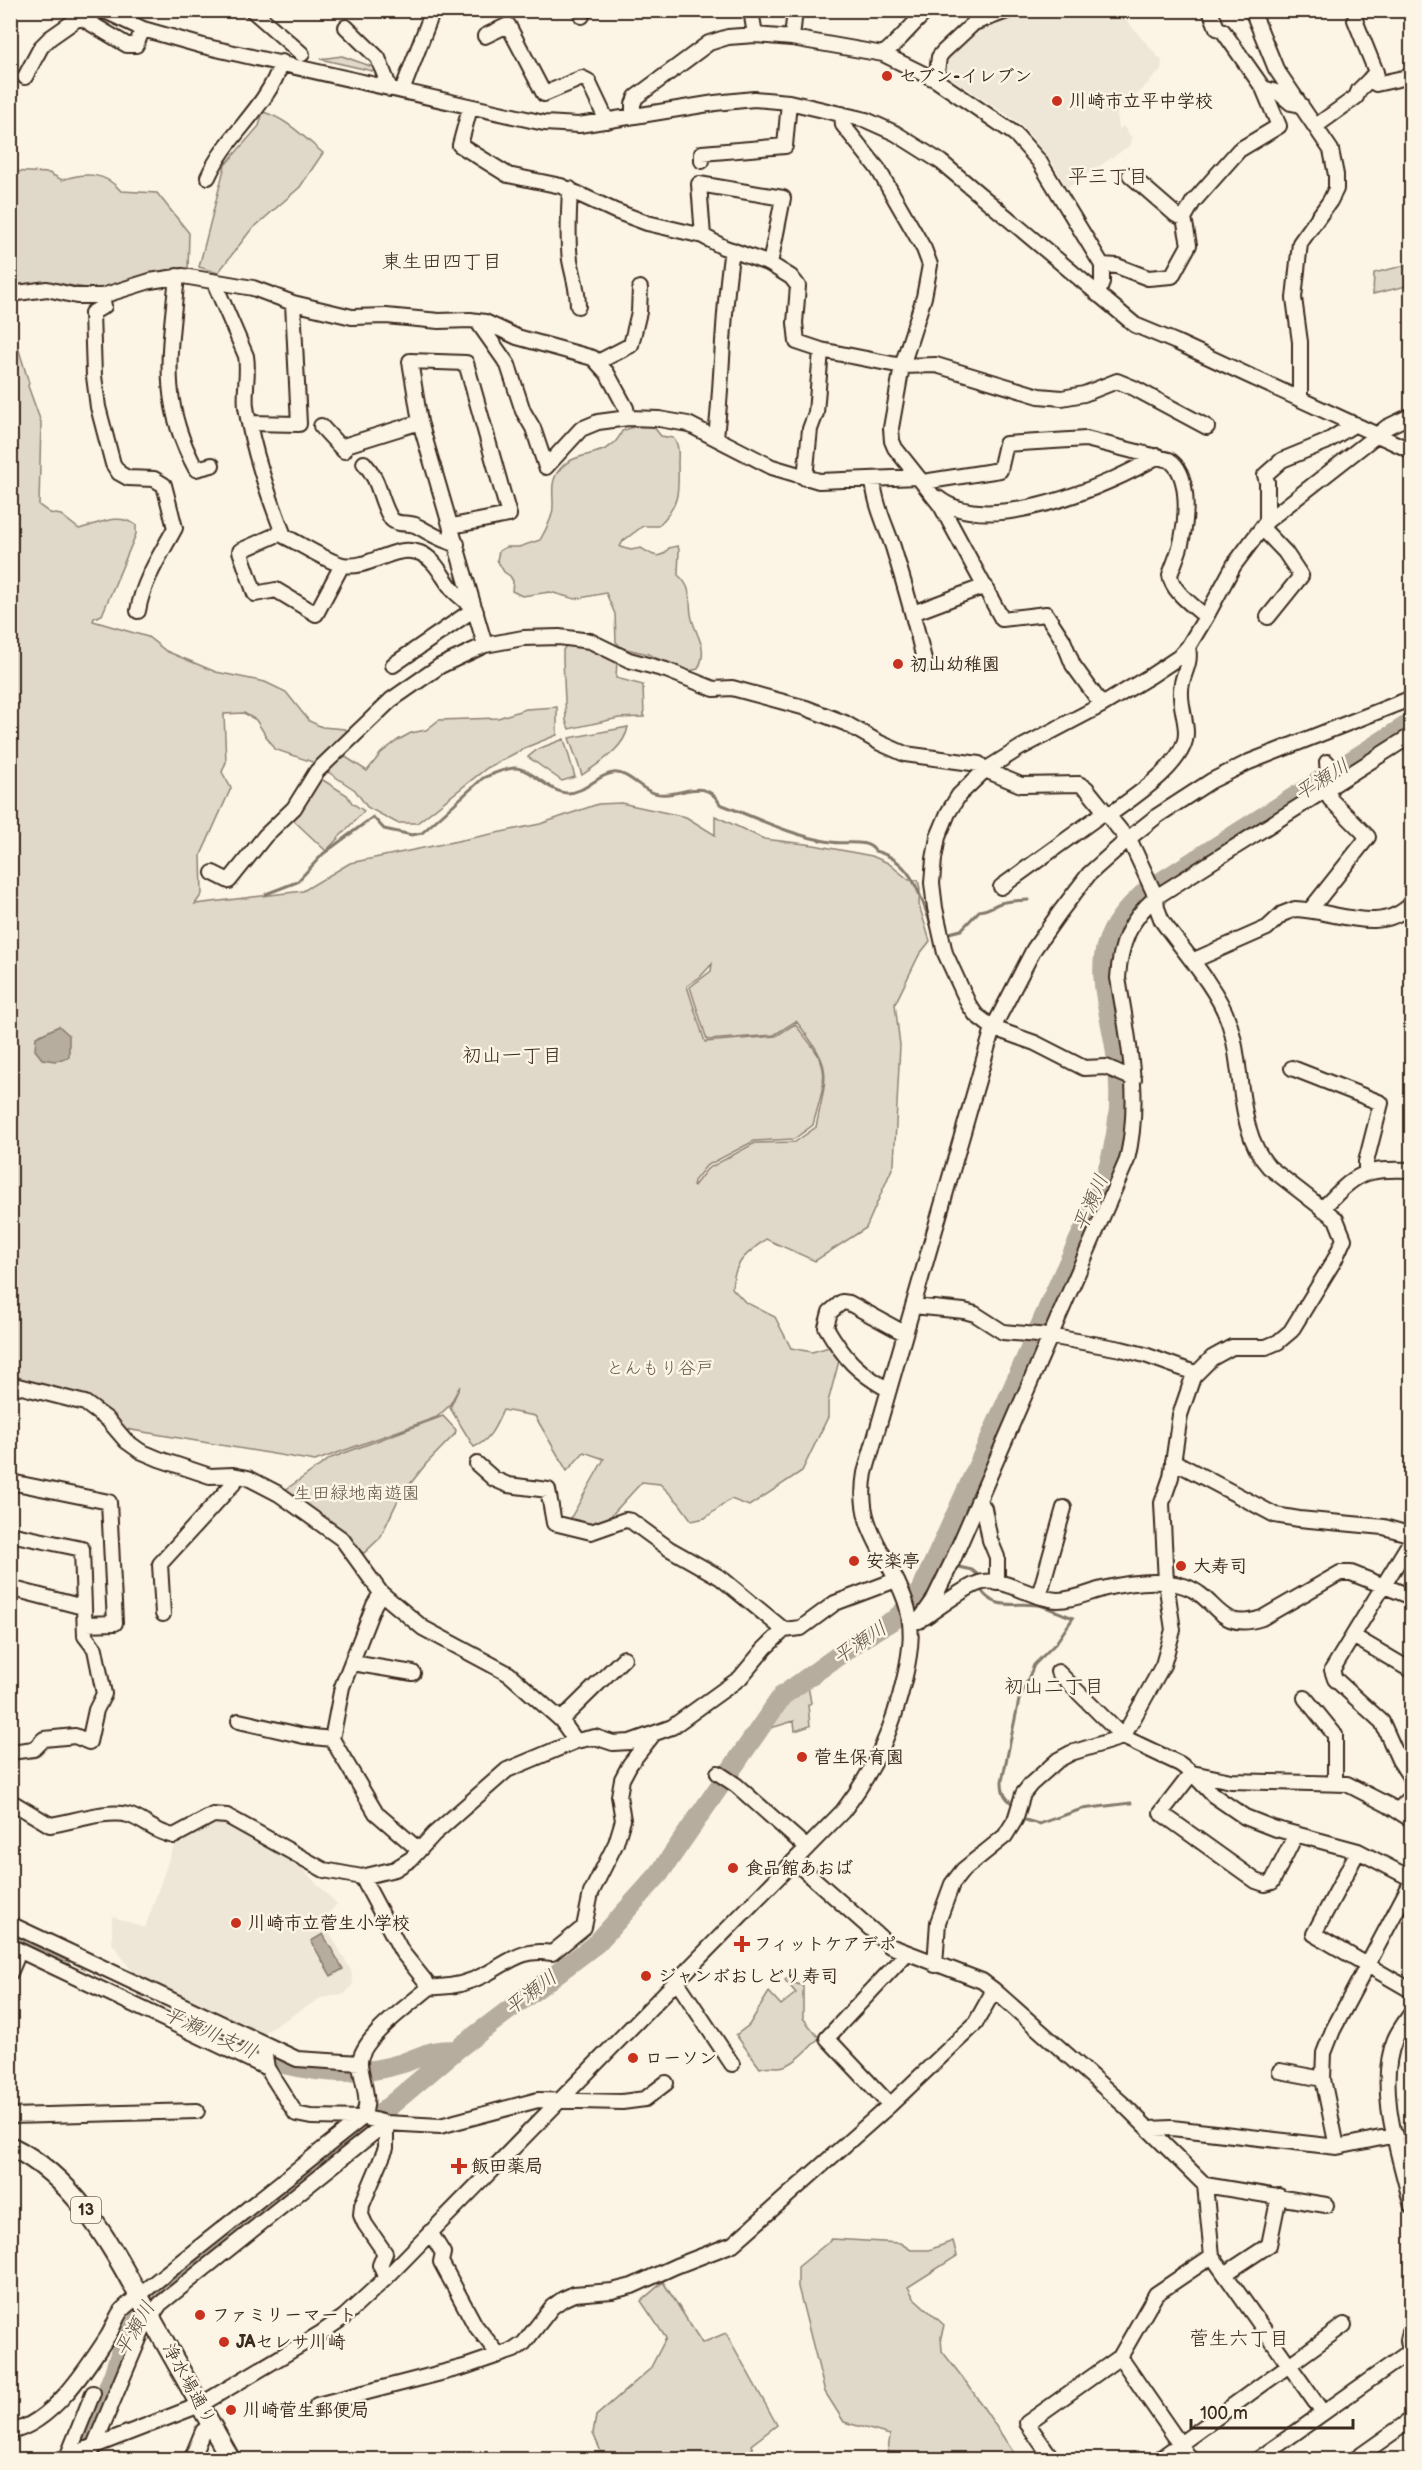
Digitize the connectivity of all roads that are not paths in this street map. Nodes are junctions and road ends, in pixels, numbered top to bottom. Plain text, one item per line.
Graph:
1 (103, 10) edge
2 (252, 10) edge
3 (751, 10) edge
4 (795, 10) edge
5 (928, 10) edge
6 (1010, 10) edge
7 (1210, 10) edge
8 (1252, 10) edge
9 (1357, 10) edge
10 (432, 13) dead end
11 (123, 15) edge
12 (346, 27) dead end
13 (143, 28) junction
14 (755, 34) junction
15 (485, 36) dead end
16 (792, 38) junction
17 (883, 54) junction
18 (286, 63) junction
19 (1412, 76) edge
20 (25, 77) dead end
21 (936, 80) junction
22 (1369, 81) junction
23 (1263, 88) junction
24 (396, 90) junction
25 (789, 102) junction
26 (1301, 105) junction
27 (470, 108) junction
28 (842, 114) junction
29 (633, 116) junction
30 (607, 121) junction
31 (1316, 126) junction
32 (702, 161) dead end
33 (1130, 175) dead end
34 (208, 177) dead end
35 (570, 189) junction
36 (1184, 218) junction
37 (703, 236) junction
38 (732, 250) junction
39 (770, 264) junction
40 (1102, 265) junction
41 (177, 276) junction
42 (214, 282) junction
43 (640, 288) dead end
44 (10, 294) edge
45 (1098, 295) junction
46 (102, 296) junction
47 (292, 303) junction
48 (578, 306) dead end
49 (477, 321) junction
50 (821, 350) junction
51 (598, 362) junction
52 (902, 366) junction
53 (1300, 399) junction
54 (1412, 416) edge
55 (628, 418) junction
56 (420, 422) junction
57 (249, 423) junction
58 (1355, 424) junction
59 (321, 426) dead end
60 (1206, 427) dead end
61 (1377, 435) junction
62 (716, 437) junction
63 (1412, 451) edge
64 (1158, 456) junction
65 (364, 462) dead end
66 (212, 465) dead end
67 (805, 478) junction
68 (873, 480) junction
69 (920, 480) junction
70 (934, 495) junction
71 (1265, 524) junction
72 (452, 526) junction
73 (276, 535) dead end
74 (457, 544) junction
75 (342, 565) junction
76 (985, 586) junction
77 (138, 611) dead end
78 (476, 611) junction
79 (913, 613) junction
80 (1206, 617) junction
81 (1268, 617) dead end
82 (485, 645) junction
83 (1188, 647) junction
84 (925, 664) dead end
85 (393, 665) dead end
86 (1412, 698) edge
87 (1102, 705) junction
88 (1412, 735) edge
89 (1327, 764) dead end
90 (985, 770) junction
91 (1328, 787) junction
92 (1108, 813) junction
93 (1128, 839) junction
94 (213, 873) dead end
95 (1001, 887) dead end
96 (1156, 897) junction
97 (1412, 903) edge
98 (1310, 910) junction
99 (1192, 961) junction
100 (993, 1028) junction
101 (1292, 1068) dead end
102 (1133, 1079) junction
103 (1412, 1170) edge
104 (1366, 1172) junction
105 (1322, 1209) junction
106 (913, 1306) junction
107 (904, 1334) junction
108 (1046, 1336) junction
109 (1194, 1373) junction
110 (10, 1384) edge
111 (889, 1390) junction
112 (1173, 1461) junction
113 (477, 1464) dead end
114 (238, 1476) junction
115 (10, 1486) edge
116 (978, 1501) junction
117 (1064, 1508) dead end
118 (10, 1534) edge
119 (1412, 1537) edge
120 (896, 1580) junction
121 (1166, 1582) junction
122 (997, 1583) junction
123 (1384, 1586) junction
124 (10, 1588) edge
125 (381, 1593) junction
126 (1039, 1596) junction
127 (1412, 1597) edge
128 (83, 1607) junction
129 (163, 1614) dead end
130 (914, 1622) junction
131 (86, 1624) junction
132 (784, 1630) junction
133 (1353, 1636) junction
134 (624, 1658) dead end
135 (352, 1663) junction
136 (1412, 1671) edge
137 (1058, 1672) dead end
138 (413, 1673) dead end
139 (1305, 1698) dead end
140 (561, 1720) junction
141 (239, 1721) dead end
142 (652, 1736) junction
143 (1123, 1737) junction
144 (332, 1739) junction
145 (576, 1741) junction
146 (10, 1752) edge
147 (1192, 1773) junction
148 (724, 1777) dead end
149 (1412, 1780) edge
150 (1335, 1783) junction
151 (1412, 1796) edge
152 (10, 1801) edge
153 (1397, 1811) junction
154 (1412, 1820) edge
155 (1296, 1834) junction
156 (807, 1848) junction
157 (419, 1850) junction
158 (1358, 1851) junction
159 (794, 1861) junction
160 (362, 1877) junction
161 (1412, 1880) edge
162 (10, 1924) edge
163 (10, 1946) edge
164 (906, 1954) junction
165 (10, 1956) edge
166 (935, 1965) junction
167 (1367, 1965) junction
168 (10, 1973) edge
169 (676, 1980) junction
170 (430, 1988) junction
171 (994, 1990) junction
172 (1412, 1991) edge
173 (1412, 2012) edge
174 (263, 2043) junction
175 (360, 2063) junction
176 (732, 2064) dead end
177 (267, 2068) junction
178 (1280, 2071) dead end
179 (1323, 2079) junction
180 (666, 2083) dead end
181 (558, 2100) junction
182 (891, 2105) junction
183 (197, 2111) dead end
184 (10, 2116) edge
185 (364, 2118) junction
186 (384, 2122) junction
187 (1149, 2129) junction
188 (1395, 2135) junction
189 (10, 2146) edge
190 (1337, 2147) junction
191 (1205, 2185) junction
192 (1279, 2196) junction
193 (1326, 2205) dead end
194 (1412, 2207) edge
195 (240, 2214) junction
196 (252, 2230) junction
197 (430, 2232) junction
198 (1212, 2256) junction
199 (1225, 2274) junction
200 (386, 2278) junction
201 (139, 2295) junction
202 (151, 2318) junction
203 (1412, 2324) edge
204 (1344, 2325) dead end
205 (499, 2355) junction
206 (1120, 2357) junction
207 (1410, 2358) edge
208 (1289, 2365) junction
209 (93, 2393) dead end
210 (200, 2405) junction
211 (317, 2405) dead end
212 (1323, 2413) junction
213 (1412, 2419) edge
214 (211, 2425) junction
215 (10, 2432) edge
216 (1179, 2443) junction
217 (91, 2451) edge
218 (65, 2457) edge
219 (191, 2460) edge
220 (231, 2460) edge
221 (1053, 2460) edge
222 (1158, 2460) edge
223 (1191, 2460) edge
224 (1257, 2460) edge
225 (1354, 2460) edge

1 - 11 street
2 - 18 street
3 - 14 street
4 - 16 street
5 - 17 street
6 - 21 street
7 - 23 street
8 - 26 street
9 - 22 street
10 - 24 street
11 - 13 street
12 - 24 street
13 - 18 street
13 - 20 street
14 - 16 street
14 - 29 street
15 - 30 street
16 - 17 street
17 - 21 street
18 - 24 street
18 - 34 street
19 - 22 street
21 - 40 street
22 - 31 street
23 - 26 street
23 - 36 street
24 - 27 street
25 - 28 street
25 - 29 street
25 - 32 street
26 - 31 street
27 - 30 street
27 - 35 street
28 - 45 street
28 - 52 street
29 - 30 street
31 - 53 street
33 - 36 street
35 - 37 street
35 - 48 street
36 - 40 street
37 - 38 street
37 - 39 street
38 - 39 street
38 - 62 street
39 - 50 street
40 - 45 street
41 - 42 street
41 - 46 street
41 - 66 street
42 - 47 street
42 - 57 street
43 - 51 street
44 - 46 street
45 - 53 street
46 - 77 street
47 - 49 street
47 - 57 street
49 - 51 street
49 - 55 street
50 - 52 street
50 - 67 street
51 - 55 street
52 - 60 street
52 - 69 street
53 - 58 street
54 - 61 street
55 - 62 street
56 - 59 street
56 - 72 street
56 - 72 street
57 - 75 street
58 - 61 street
58 - 71 street
61 - 63 street
61 - 71 street
62 - 67 street
64 - 69 street
64 - 70 street
64 - 80 street
65 - 74 street
67 - 68 street
68 - 69 street
68 - 79 street
69 - 70 street
70 - 76 street
71 - 80 street
71 - 81 street
72 - 74 street
73 - 75 street
74 - 78 street
75 - 78 street
76 - 79 street
76 - 87 street
78 - 82 street
78 - 85 street
79 - 84 street
80 - 83 street
82 - 90 street
82 - 94 street
83 - 87 street
83 - 92 street
86 - 93 street
87 - 90 street
88 - 91 street
89 - 91 street
90 - 92 street
90 - 100 street
91 - 96 street
91 - 98 street
92 - 93 street
92 - 95 street
93 - 96 street
93 - 100 street
96 - 99 street
96 - 102 street
97 - 98 street
98 - 99 street
99 - 105 street
100 - 102 street
100 - 106 street
101 - 104 street
102 - 108 street
103 - 104 street
104 - 105 street
105 - 109 street
106 - 107 street
106 - 108 street
107 - 111 street
107 - 111 street
108 - 109 street
108 - 116 street
109 - 112 street
110 - 114 street
111 - 120 street
112 - 119 street
112 - 121 street
113 - 132 street
114 - 125 street
114 - 129 street
115 - 131 street
116 - 122 street
116 - 130 street
117 - 126 street
118 - 128 street
119 - 123 street
120 - 130 street
120 - 132 street
121 - 123 street
121 - 126 street
121 - 143 street
122 - 126 street
122 - 130 street
123 - 127 street
123 - 133 street
124 - 128 street
125 - 135 street
125 - 140 street
128 - 131 street
130 - 156 street
131 - 146 street
132 - 142 street
133 - 136 street
133 - 149 street
134 - 140 street
135 - 138 street
135 - 144 street
137 - 143 street
139 - 150 street
140 - 145 street
141 - 144 street
142 - 145 street
142 - 170 street
143 - 147 street
143 - 166 street
144 - 157 street
145 - 157 street
147 - 150 street
147 - 155 street
147 - 155 street
148 - 156 street
150 - 153 street
151 - 153 street
152 - 160 street
153 - 154 street
155 - 158 street
156 - 159 street
157 - 160 street
158 - 161 street
158 - 167 street
159 - 164 street
159 - 169 street
160 - 170 street
161 - 167 street
162 - 174 street
163 - 177 street
164 - 166 street
164 - 182 street
165 - 168 street
166 - 171 street
167 - 172 street
167 - 179 street
169 - 176 street
169 - 181 street
170 - 175 street
171 - 182 street
171 - 187 street
173 - 188 street
174 - 175 street
174 - 177 street
175 - 185 street
177 - 185 street
178 - 179 street
179 - 190 street
180 - 181 street
181 - 186 street
181 - 197 street
182 - 205 street
183 - 184 street
185 - 186 street
185 - 195 street
186 - 196 street
186 - 200 street
187 - 190 street
187 - 191 street
188 - 190 street
188 - 194 street
189 - 201 main road, 浄水場通り / 13
191 - 192 street
191 - 198 street
192 - 193 street
192 - 199 street
195 - 196 street
195 - 201 street
196 - 202 street
197 - 200 street
197 - 205 street
198 - 199 street
198 - 206 street
199 - 208 street
200 - 210 street
201 - 202 main road, 浄水場通り / 13
201 - 215 street
202 - 210 main road, 浄水場通り / 13
202 - 217 street
203 - 207 street
204 - 208 street
205 - 211 street
206 - 216 street
206 - 221 street
207 - 212 street
208 - 212 street
208 - 216 street
209 - 218 street
210 - 214 main road, 浄水場通り / 13
210 - 217 street
212 - 224 street
213 - 225 street
214 - 219 street
214 - 220 main road, 浄水場通り / 13
216 - 222 street
216 - 223 street
217 - 218 street

